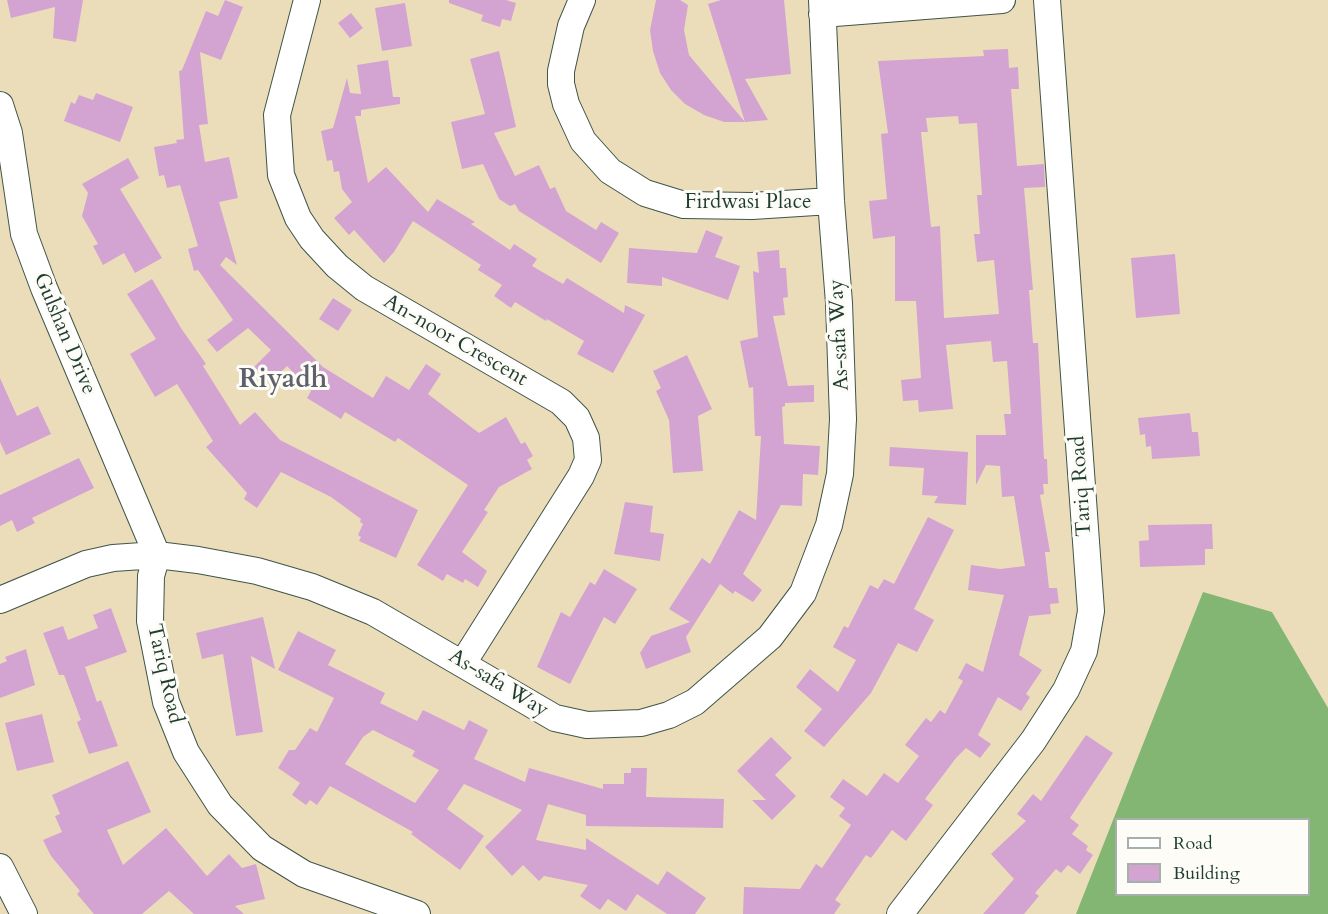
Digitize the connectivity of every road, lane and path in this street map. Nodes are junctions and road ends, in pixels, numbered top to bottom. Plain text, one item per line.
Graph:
1 (307, 0) edge
2 (582, 0) edge
3 (1002, 0) edge
4 (1047, 0) edge
5 (822, 7) edge
6 (0, 105) edge
7 (831, 201) junction
8 (157, 555) junction
9 (0, 600) edge
10 (464, 663) junction
11 (0, 867) edge
12 (24, 914) edge
13 (417, 914) edge
14 (900, 914) edge

1 - 10 street, An-noor Crescent
2 - 7 street, Firdwasi Place
3 - 5 street
4 - 14 street, Tariq Road
5 - 7 street, As-safa Way
6 - 8 street, Gulshan Drive
7 - 10 street, As-safa Way
8 - 9 street, As-safa Way
8 - 10 street, As-safa Way
8 - 13 street, Tariq Road
11 - 12 street

